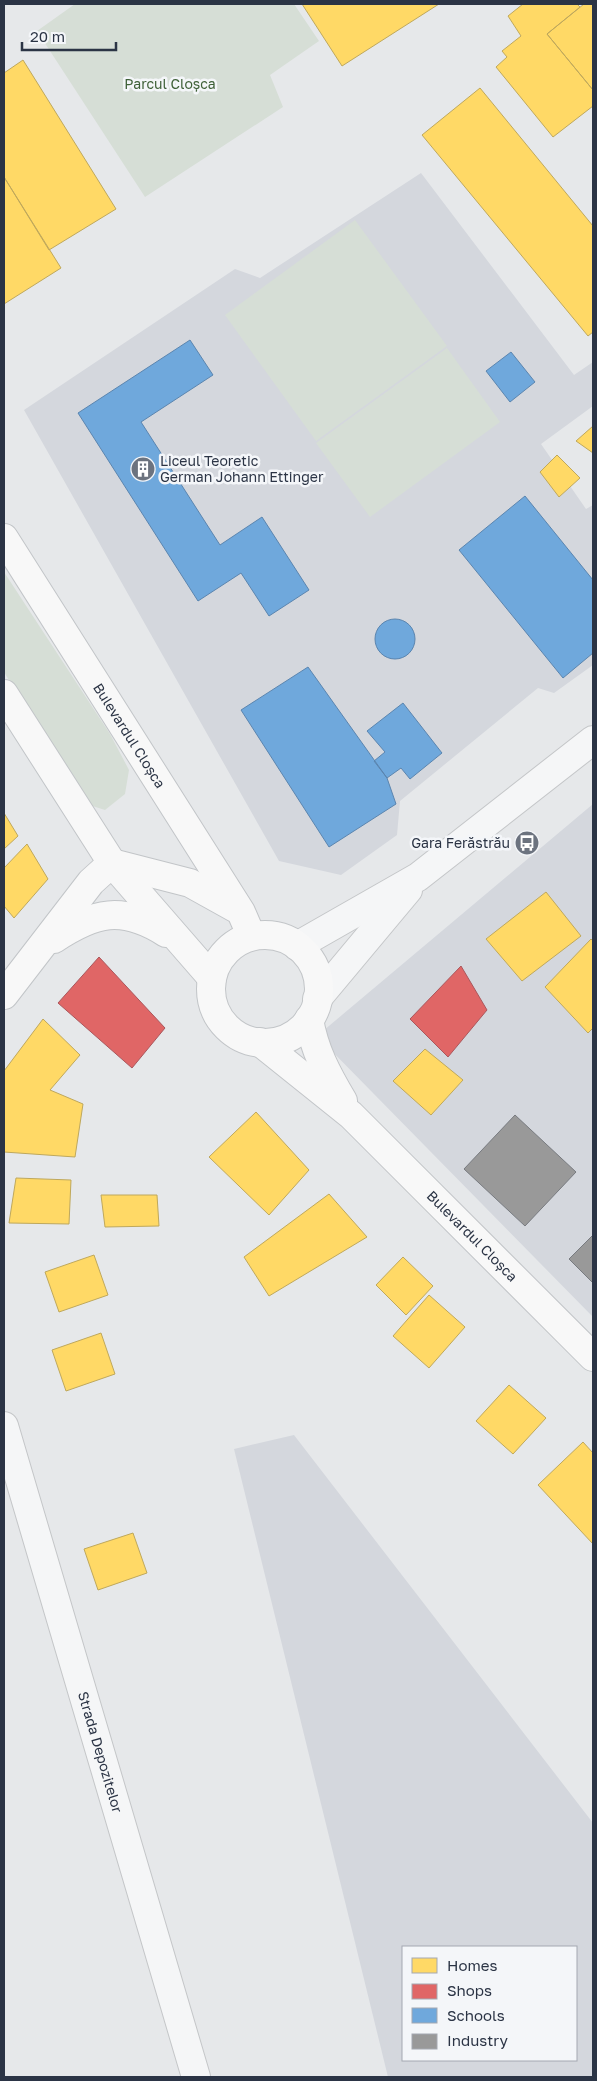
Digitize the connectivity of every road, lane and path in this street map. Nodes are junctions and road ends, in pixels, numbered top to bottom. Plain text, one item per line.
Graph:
1 (4, 538) edge
2 (4, 694) edge
3 (593, 740) edge
4 (112, 863) junction
5 (418, 877) junction
6 (246, 924) junction
7 (178, 940) junction
8 (297, 946) junction
9 (42, 947) junction
10 (212, 978) junction
11 (4, 995) edge
12 (313, 1009) junction
13 (260, 1042) junction
14 (351, 1115) junction
15 (593, 1357) edge
16 (4, 1426) edge
17 (196, 2077) edge

1 - 6 main road, Bulevardul Cloșca
2 - 4 main road
3 - 5 street
4 - 6 main road
4 - 7 main road
4 - 9 main road
5 - 8 street
5 - 12 street
6 - 8 main road, Bulevardul Cloșca
6 - 10 main road, Bulevardul Cloșca
7 - 9 main road
7 - 10 main road
8 - 12 main road, Bulevardul Cloșca
9 - 11 main road
10 - 13 main road, Bulevardul Cloșca
12 - 13 main road, Bulevardul Cloșca
12 - 14 main road, Bulevardul Cloșca
13 - 14 main road, Bulevardul Cloșca
14 - 15 main road, Bulevardul Cloșca
16 - 17 street, Strada Depozitelor

